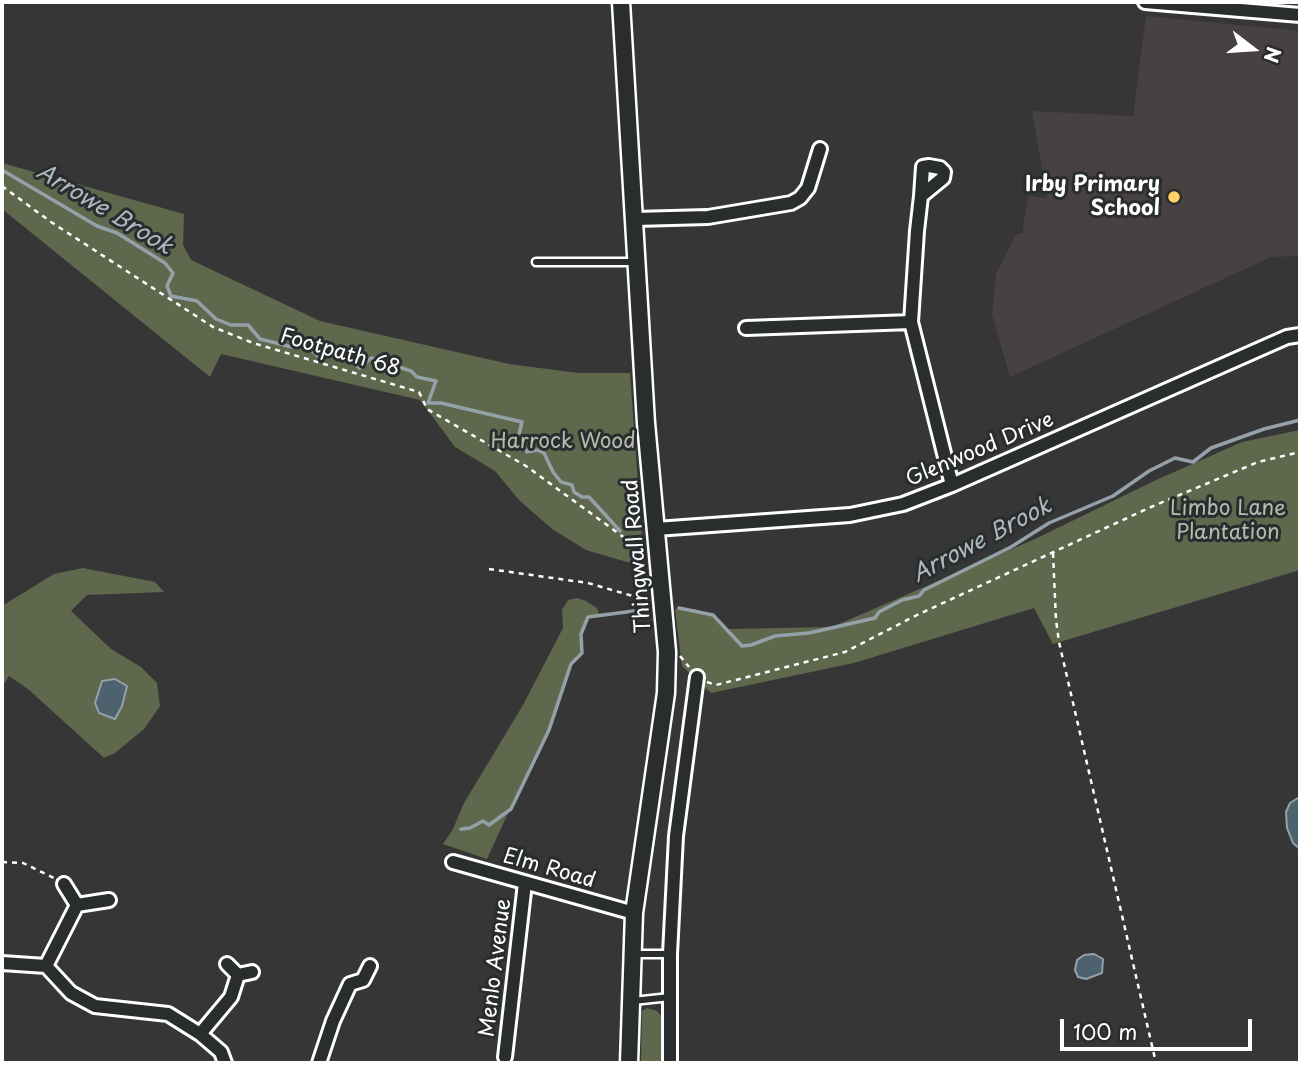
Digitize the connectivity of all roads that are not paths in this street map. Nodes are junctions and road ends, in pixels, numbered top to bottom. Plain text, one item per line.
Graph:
1 (621, 2) edge
2 (1145, 2) edge
3 (1300, 15) edge
4 (821, 149) dead end
5 (920, 196) dead end
6 (635, 219) junction
7 (536, 262) dead end
8 (637, 262) junction
9 (911, 322) junction
10 (747, 328) dead end
11 (1300, 335) edge
12 (952, 485) junction
13 (656, 529) junction
14 (696, 677) road end
15 (453, 862) dead end
16 (525, 883) junction
17 (64, 884) road end
18 (109, 900) dead end
19 (78, 905) junction
20 (634, 913) junction
21 (631, 954) junction
22 (670, 954) junction
23 (2, 963) edge
24 (227, 964) dead end
25 (46, 966) junction
26 (370, 966) dead end
27 (252, 972) dead end
28 (238, 975) junction
29 (670, 997) junction
30 (630, 1001) junction
31 (200, 1034) junction
32 (505, 1057) dead end
33 (225, 1063) edge
34 (319, 1063) edge
35 (629, 1063) edge
36 (670, 1063) edge

1 - 6 street, Thingwall Road
2 - 3 street
4 - 6 street
5 - 9 street
6 - 8 street, Thingwall Road
7 - 8 lane
8 - 13 street, Thingwall Road
9 - 10 street
9 - 12 street
11 - 12 street, Glenwood Drive
12 - 13 street, Glenwood Drive
13 - 20 street, Thingwall Road
14 - 22 street
15 - 16 street, Elm Road
16 - 20 street, Elm Road
16 - 32 street, Menlo Avenue
17 - 19 street
18 - 19 street
19 - 25 street
20 - 21 street, Thingwall Road
21 - 22 lane
21 - 30 street, Thingwall Road
22 - 29 street
23 - 25 street
24 - 28 street
25 - 31 street
26 - 34 street
27 - 28 street
28 - 31 street
29 - 30 lane
29 - 36 street
30 - 35 street, Thingwall Road
31 - 33 street

